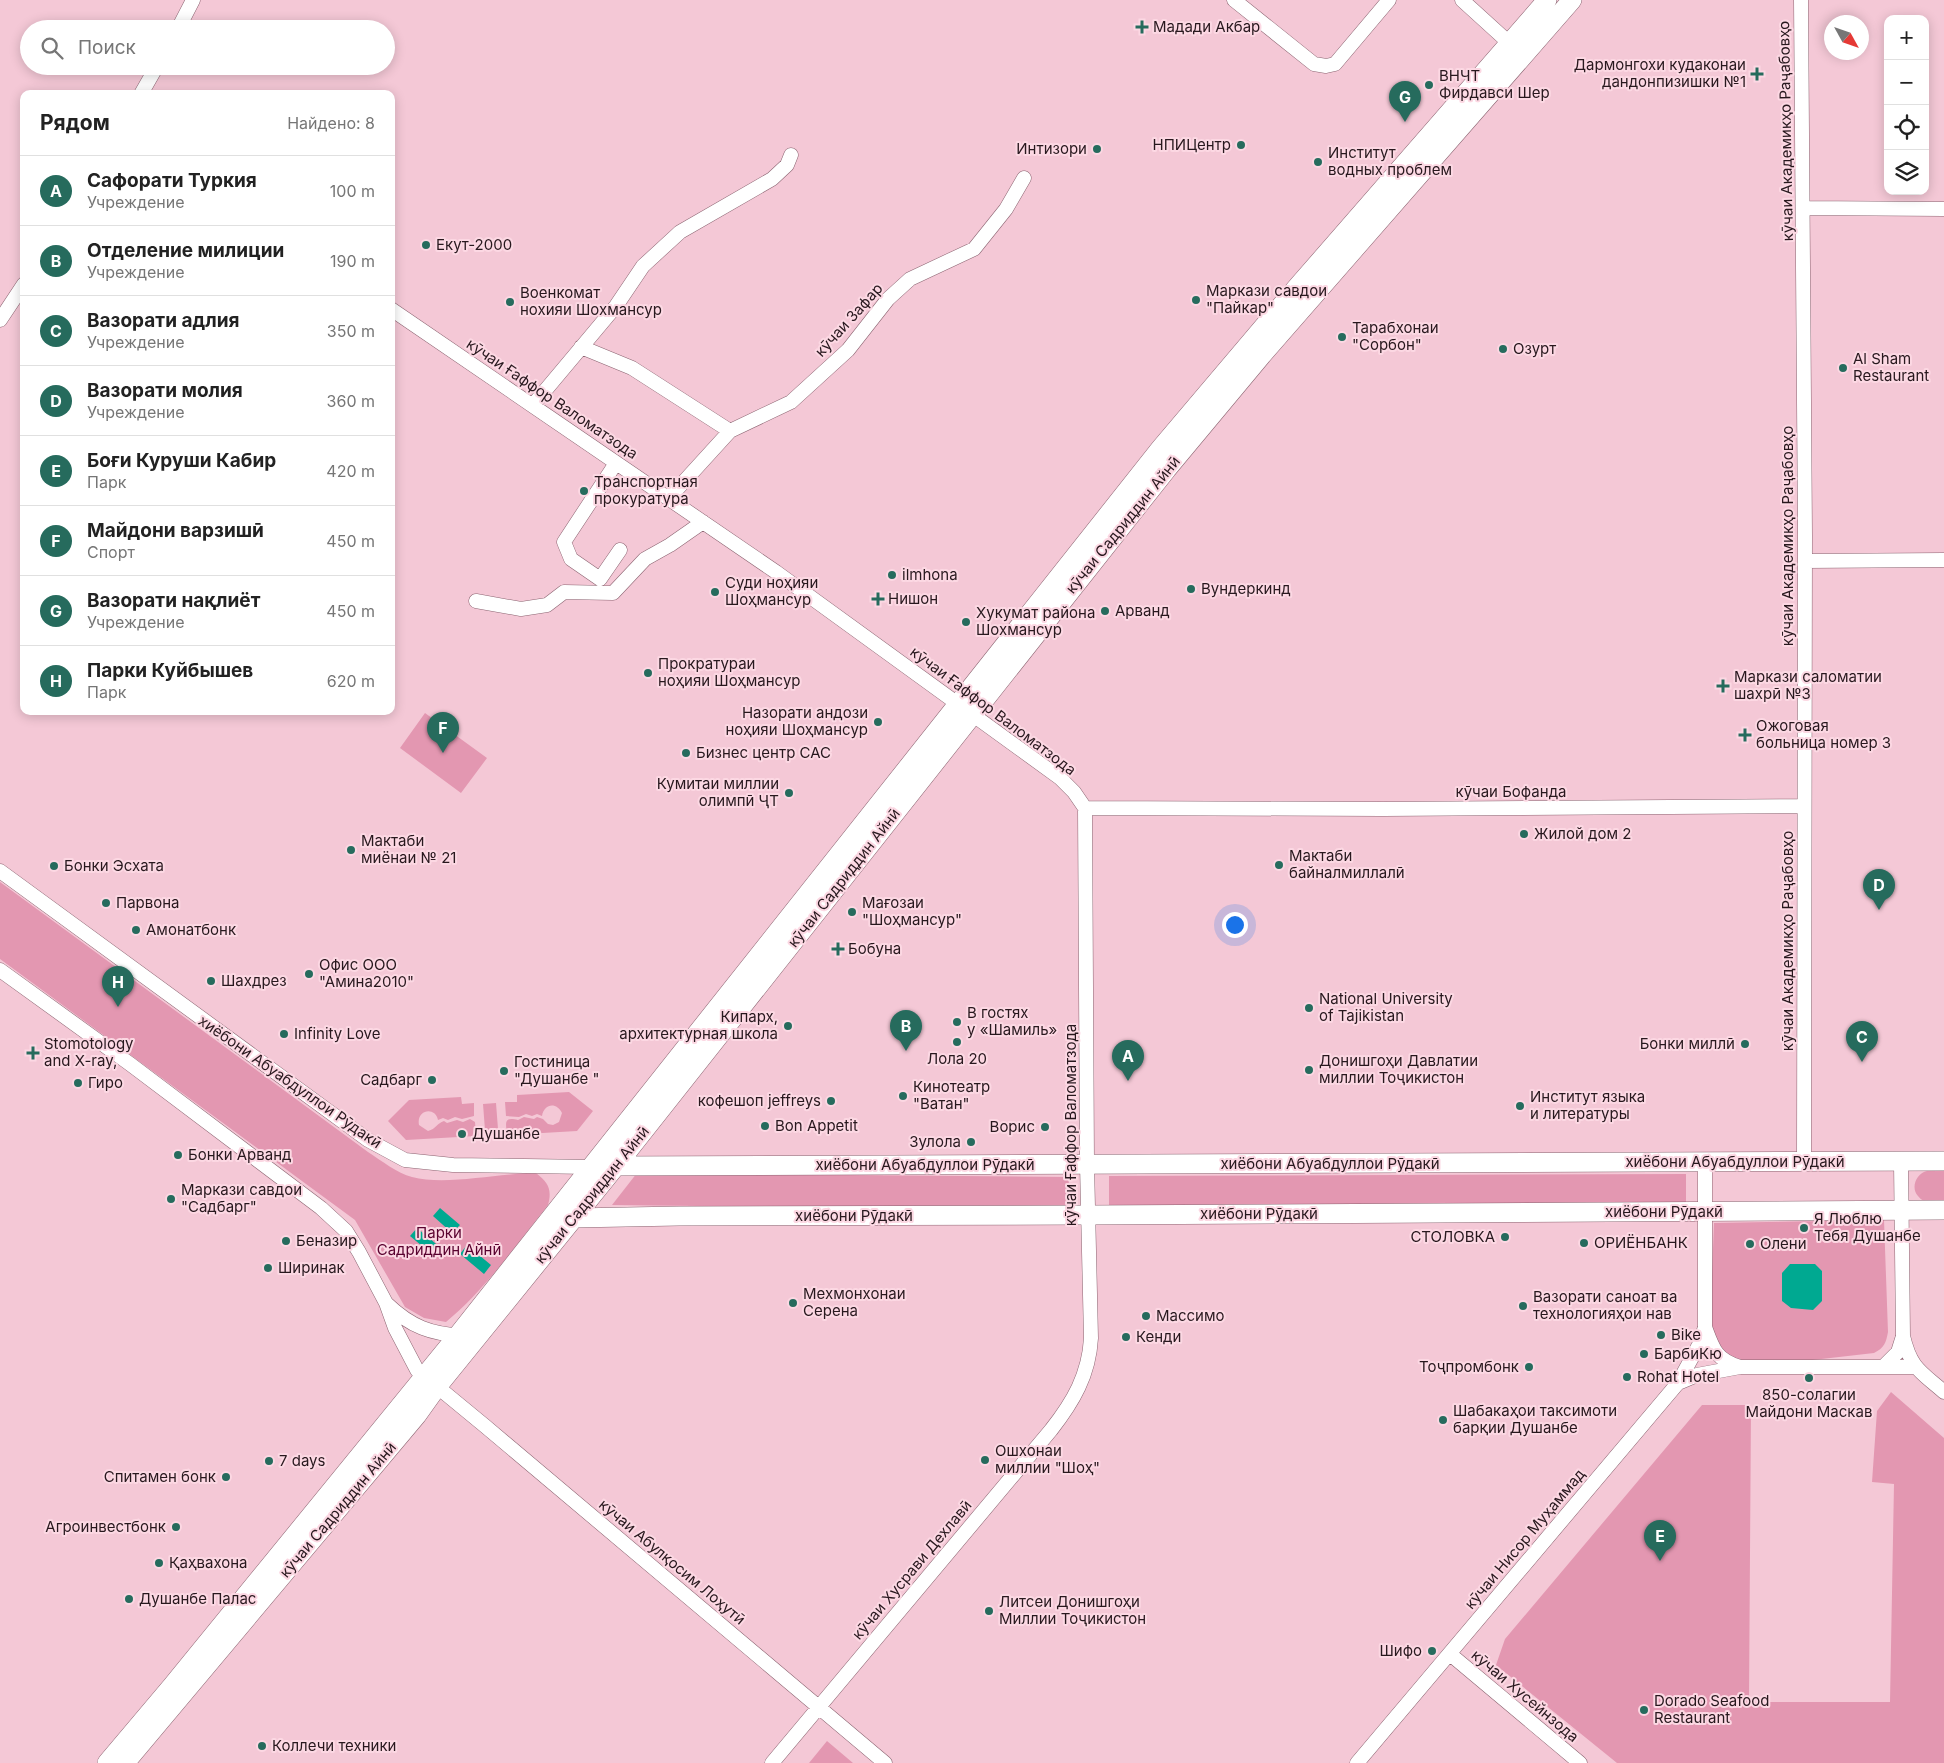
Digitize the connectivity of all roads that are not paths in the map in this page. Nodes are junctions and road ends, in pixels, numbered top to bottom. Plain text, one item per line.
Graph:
1 (193, 0) edge
2 (1234, 0) edge
3 (1389, 0) edge
4 (1462, 0) edge
5 (1547, 0) edge
6 (1572, 0) edge
7 (1801, 0) edge
8 (183, 20) edge
9 (1509, 43) junction
10 (1524, 56) junction
11 (152, 75) edge
12 (143, 90) edge
13 (791, 155) dead end
14 (1024, 178) dead end
15 (1803, 208) junction
16 (1944, 209) edge
17 (1323, 271) junction
18 (20, 290) edge
19 (395, 312) edge
20 (0, 320) edge
21 (582, 347) junction
22 (533, 406) junction
23 (730, 431) junction
24 (616, 463) junction
25 (669, 498) junction
26 (1119, 515) junction
27 (703, 522) junction
28 (620, 550) dead end
29 (1944, 560) edge
30 (1805, 561) junction
31 (476, 601) dead end
32 (957, 704) junction
33 (972, 715) junction
34 (1804, 806) junction
35 (1085, 808) junction
36 (0, 871) edge
37 (767, 961) junction
38 (0, 970) edge
39 (1944, 1161) edge
40 (1705, 1162) junction
41 (1804, 1162) junction
42 (1901, 1162) junction
43 (1087, 1164) junction
44 (616, 1166) junction
45 (592, 1167) junction
46 (1944, 1210) edge
47 (1902, 1211) junction
48 (1705, 1212) junction
49 (1088, 1215) junction
50 (574, 1218) junction
51 (386, 1303) junction
52 (1705, 1327) junction
53 (458, 1335) junction
54 (478, 1336) junction
55 (1903, 1336) junction
56 (1884, 1366) junction
57 (1740, 1367) junction
58 (1914, 1367) junction
59 (430, 1382) junction
60 (1678, 1384) junction
61 (1944, 1392) edge
62 (1075, 1396) joint
63 (356, 1474) junction
64 (1450, 1654) junction
65 (818, 1706) junction
66 (107, 1763) edge
67 (125, 1763) edge
68 (772, 1763) edge
69 (886, 1763) edge
70 (1357, 1763) edge
71 (1580, 1763) edge

1 - 8 street
2 - 3 street
4 - 9 street
5 - 9 highway, кӯчаи Садриддин Айнӣ
6 - 10 highway, кӯчаи Садриддин Айнӣ
7 - 15 street, кӯчаи Академикҳо Раҷабовҳо
9 - 10 street
9 - 17 highway, кӯчаи Садриддин Айнӣ
10 - 17 highway, кӯчаи Садриддин Айнӣ
11 - 12 street
13 - 21 street
14 - 23 street, кӯчаи Зафар
15 - 16 street
15 - 30 street, кӯчаи Академикҳо Раҷабовҳо
17 - 26 highway, кӯчаи Садриддин Айнӣ
18 - 20 street
19 - 22 street, кӯчаи Ғаффор Валоматзода
21 - 22 street
21 - 23 street
22 - 24 street, кӯчаи Ғаффор Валоматзода
23 - 25 street, кӯчаи Зафар
24 - 25 street, кӯчаи Ғаффор Валоматзода
24 - 28 street
25 - 27 street, кӯчаи Ғаффор Валоматзода
26 - 32 highway, кӯчаи Садриддин Айнӣ
26 - 33 highway, кӯчаи Садриддин Айнӣ
27 - 31 street
27 - 32 street, кӯчаи Ғаффор Валоматзода
29 - 30 street
30 - 34 street, кӯчаи Академикҳо Раҷабовҳо
32 - 33 street, кӯчаи Ғаффор Валоматзода
32 - 37 highway, кӯчаи Садриддин Айнӣ
33 - 35 street, кӯчаи Ғаффор Валоматзода
33 - 37 highway, кӯчаи Садриддин Айнӣ
34 - 35 street, кӯчаи Бофанда
34 - 41 street, кӯчаи Академикҳо Раҷабовҳо
35 - 43 street, кӯчаи Ғаффор Валоматзода
36 - 45 street, хиёбони Абуабдуллои Рӯдакӣ
37 - 44 highway, кӯчаи Садриддин Айнӣ
37 - 45 highway, кӯчаи Садриддин Айнӣ
38 - 51 street
39 - 42 highway, хиёбони Абуабдуллои Рӯдакӣ
40 - 41 highway, хиёбони Абуабдуллои Рӯдакӣ
40 - 43 highway, хиёбони Абуабдуллои Рӯдакӣ
40 - 48 street, кӯчаи Нисор Муҳаммад
41 - 42 highway, хиёбони Абуабдуллои Рӯдакӣ
42 - 47 street
43 - 44 highway, хиёбони Абуабдуллои Рӯдакӣ
43 - 49 street, кӯчаи Ғаффор Валоматзода
44 - 45 highway, хиёбони Абуабдуллои Рӯдакӣ
44 - 50 highway, кӯчаи Садриддин Айнӣ
45 - 53 highway, кӯчаи Садриддин Айнӣ
46 - 47 highway, хиёбони Рӯдакӣ
47 - 48 highway, хиёбони Рӯдакӣ
47 - 55 street
48 - 49 highway, хиёбони Рӯдакӣ
48 - 52 street, кӯчаи Нисор Муҳаммад
49 - 50 highway, хиёбони Рӯдакӣ
49 - 62 street, кӯчаи Ғаффор Валоматзода
50 - 54 highway, кӯчаи Садриддин Айнӣ
51 - 53 street
51 - 59 street
52 - 57 street, кӯчаи Нисор Муҳаммад
52 - 60 street, кӯчаи Нисор Муҳаммад
53 - 54 street
53 - 59 highway, кӯчаи Садриддин Айнӣ
54 - 59 highway, кӯчаи Садриддин Айнӣ
55 - 56 street
55 - 58 street
56 - 57 street
56 - 58 street
57 - 60 street
58 - 61 street
59 - 63 highway, кӯчаи Садриддин Айнӣ
59 - 65 street, кӯчаи Абулқосим Лоҳутӣ
60 - 64 street, кӯчаи Нисор Муҳаммад
62 - 65 street, кӯчаи Хусрави Дехлавӣ
63 - 66 highway, кӯчаи Садриддин Айнӣ
63 - 67 highway, кӯчаи Садриддин Айнӣ
64 - 70 street, кӯчаи Нисор Муҳаммад
64 - 71 street, кӯчаи Хусейнзода
65 - 68 street, кӯчаи Хусрави Дехлавӣ
65 - 69 street, кӯчаи Абулқосим Лоҳутӣ

